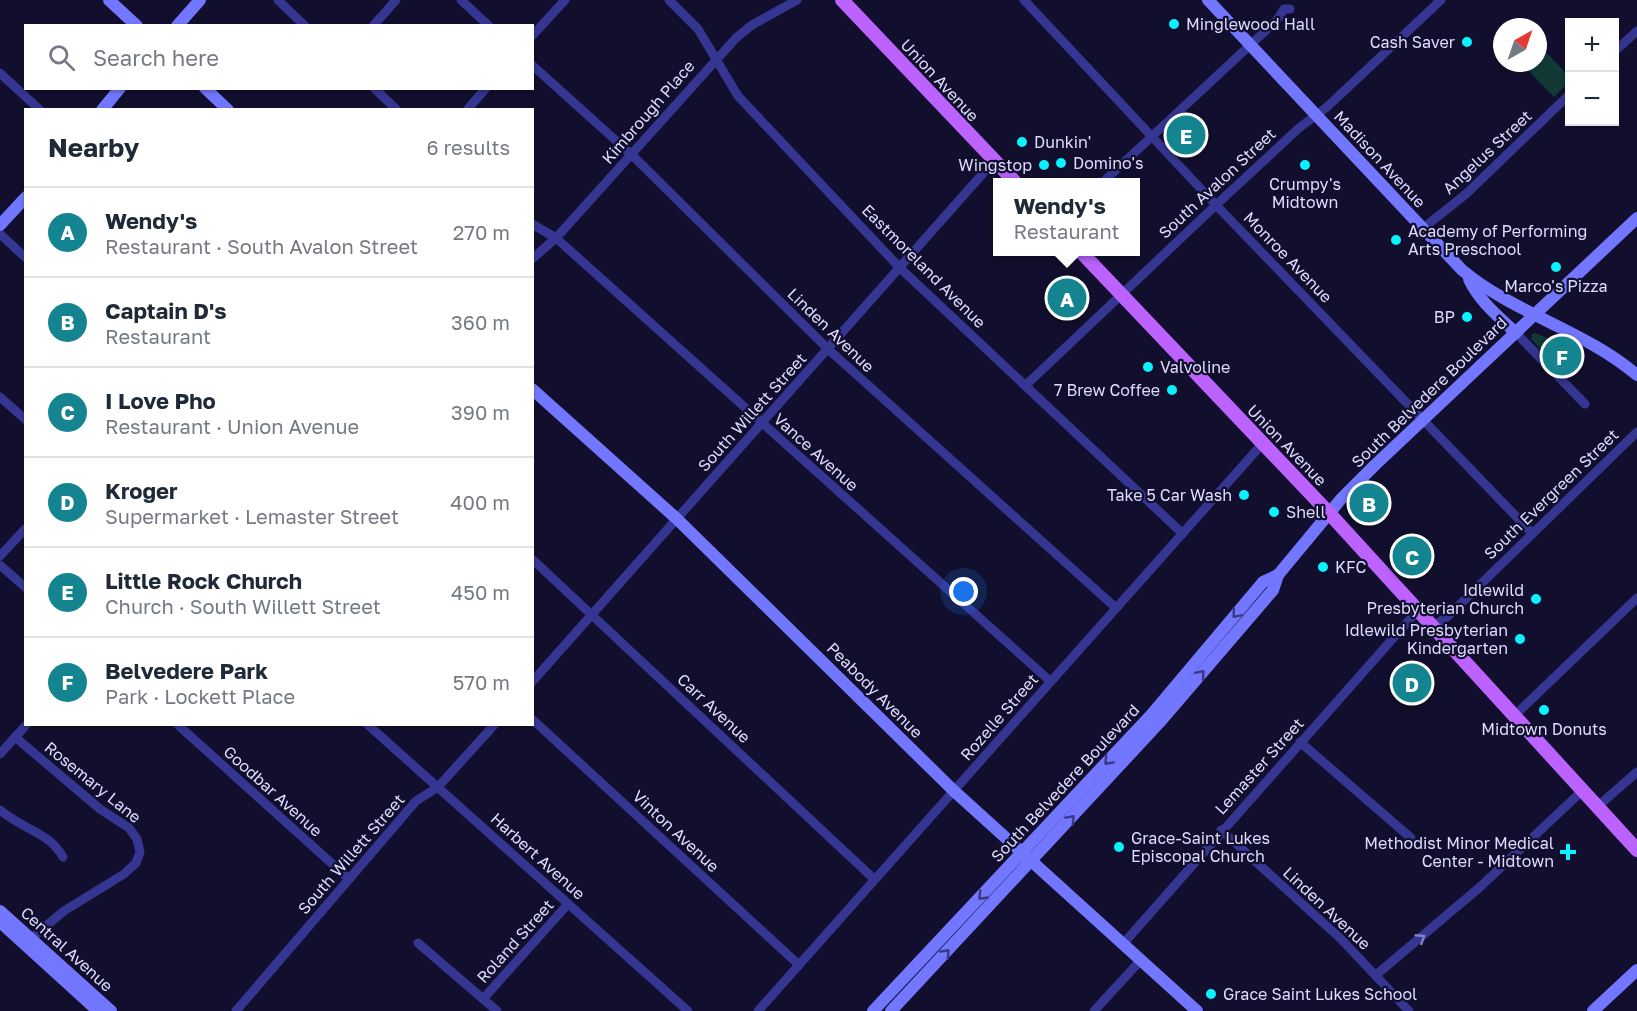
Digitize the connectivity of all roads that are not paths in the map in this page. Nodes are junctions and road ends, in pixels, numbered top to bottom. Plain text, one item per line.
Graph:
1 (109, 0) edge
2 (200, 0) edge
3 (278, 0) edge
4 (396, 0) edge
5 (461, 0) edge
6 (565, 0) edge
7 (669, 0) edge
8 (797, 0) edge
9 (842, 0) edge
10 (1024, 0) edge
11 (1208, 0) edge
12 (1441, 0) edge
13 (1291, 7) dead end
14 (135, 24) edge
15 (179, 24) edge
16 (303, 24) edge
17 (375, 24) edge
18 (487, 24) edge
19 (1637, 31) edge
20 (534, 34) edge
21 (1250, 45) junction
22 (1619, 47) edge
23 (716, 58) junction
24 (534, 67) edge
25 (0, 73) edge
26 (118, 90) edge
27 (208, 90) edge
28 (376, 90) edge
29 (484, 90) edge
30 (1565, 98) edge
31 (38, 108) edge
32 (104, 108) edge
33 (226, 108) edge
34 (395, 108) edge
35 (469, 108) edge
36 (1316, 115) junction
37 (1152, 137) junction
38 (632, 155) junction
39 (994, 161) junction
40 (1010, 178) edge
41 (1108, 178) edge
42 (24, 199) edge
43 (1216, 205) junction
44 (1637, 218) edge
45 (0, 225) edge
46 (534, 225) edge
47 (1422, 229) junction
48 (0, 234) edge
49 (556, 238) junction
50 (24, 256) edge
51 (1085, 256) edge
52 (534, 257) edge
53 (900, 268) junction
54 (1466, 273) junction
55 (1120, 294) junction
56 (1534, 315) junction
57 (1515, 333) junction
58 (828, 349) junction
59 (1637, 375) edge
60 (1026, 385) junction
61 (534, 391) edge
62 (0, 397) edge
63 (1585, 404) dead end
64 (24, 418) edge
65 (1423, 419) junction
66 (762, 424) junction
67 (1637, 432) edge
68 (1263, 443) junction
69 (1329, 513) junction
70 (677, 519) junction
71 (24, 530) edge
72 (1532, 532) junction
73 (1182, 533) junction
74 (0, 556) edge
75 (534, 561) edge
76 (0, 565) edge
77 (24, 586) edge
78 (1637, 598) edge
79 (1116, 608) junction
80 (1418, 610) junction
81 (593, 615) junction
82 (1433, 626) junction
83 (534, 680) edge
84 (1050, 681) junction
85 (1515, 716) junction
86 (534, 721) edge
87 (25, 726) edge
88 (179, 726) edge
89 (369, 726) edge
90 (493, 726) edge
91 (15, 737) junction
92 (1300, 742) junction
93 (0, 754) edge
94 (1637, 772) edge
95 (438, 787) junction
96 (954, 791) junction
97 (1582, 791) junction
98 (1598, 807) junction
99 (0, 810) edge
100 (1221, 830) junction
101 (1411, 838) dead end
102 (1637, 850) edge
103 (63, 857) dead end
104 (1027, 858) junction
105 (349, 879) junction
106 (874, 879) junction
107 (568, 904) junction
108 (0, 911) edge
109 (0, 922) edge
110 (28, 941) junction
111 (418, 942) dead end
112 (1123, 944) junction
113 (1140, 961) junction
114 (799, 965) junction
115 (1637, 970) edge
116 (907, 972) junction
117 (1376, 975) junction
118 (918, 982) junction
119 (483, 999) junction
120 (99, 1011) edge
121 (111, 1011) edge
122 (236, 1011) edge
123 (497, 1011) edge
124 (688, 1011) edge
125 (759, 1011) edge
126 (873, 1011) edge
127 (891, 1011) edge
128 (1094, 1011) edge
129 (1197, 1011) edge
130 (1409, 1011) edge
131 (1593, 1011) edge

1 - 14 street
2 - 15 street
3 - 16 street
4 - 17 street
5 - 18 street
6 - 20 street
7 - 23 street, Eastmoreland Avenue
8 - 23 street, Kimbrough Place
9 - 39 main road, Union Avenue
10 - 37 street, Monroe Avenue
11 - 21 street, Madison Avenue
12 - 36 street, South Avalon Street
13 - 21 street
19 - 22 street
21 - 36 street, Madison Avenue
21 - 37 street
23 - 38 street, Kimbrough Place
23 - 53 street, Eastmoreland Avenue
24 - 38 street, Linden Avenue
25 - 31 street
26 - 32 street
27 - 33 street
28 - 34 street
29 - 35 street
30 - 47 street, Angelus Street
36 - 43 street, South Avalon Street
36 - 47 street, Madison Avenue
37 - 41 street
37 - 43 street, Monroe Avenue
38 - 49 street, Kimbrough Place
38 - 58 street, Linden Avenue
39 - 40 main road, Union Avenue
39 - 53 street, South Willett Street
42 - 45 street
43 - 55 street, South Avalon Street
43 - 65 street, Monroe Avenue
44 - 56 street, South Belvedere Boulevard
46 - 49 street, Vance Avenue
47 - 54 street, Madison Avenue
48 - 50 street
49 - 52 street, Kimbrough Place
49 - 66 street, Vance Avenue
51 - 55 main road, Union Avenue
53 - 58 street, South Willett Street
53 - 60 street, Eastmoreland Avenue
54 - 56 street, Madison Avenue
54 - 57 street
55 - 60 street, South Avalon Street
55 - 68 main road, Union Avenue
56 - 57 street, South Belvedere Boulevard
56 - 59 street, Madison Avenue
57 - 63 street
57 - 65 street, South Belvedere Boulevard
58 - 66 street, South Willett Street
58 - 79 street, Linden Avenue
60 - 73 street, Eastmoreland Avenue
61 - 70 street, Peabody Avenue
62 - 64 street
65 - 69 street, South Belvedere Boulevard
65 - 72 street, Monroe Avenue
66 - 70 street, South Willett Street
66 - 84 street, Vance Avenue
67 - 72 street, South Evergreen Street
68 - 69 main road, Union Avenue
68 - 73 street, Rozelle Street
69 - 80 main road, Union Avenue
69 - 104 street, South Belvedere Boulevard
70 - 81 street, South Willett Street
70 - 96 street, Peabody Avenue
71 - 74 street
72 - 82 street, South Evergreen Street
73 - 79 street, Rozelle Street
75 - 81 street, Carr Avenue
76 - 77 street
78 - 85 street
79 - 84 street, Rozelle Street
80 - 82 main road, Union Avenue
80 - 92 street, Lemaster Street
81 - 83 street, South Willett Street
81 - 106 street, Carr Avenue
82 - 85 main road, Union Avenue
84 - 96 street, Rozelle Street
85 - 97 main road, Union Avenue
86 - 114 street, Vinton Avenue
87 - 91 street
88 - 105 street, Goodbar Avenue
89 - 95 street, Harbert Avenue
90 - 95 street, South Willett Street
91 - 93 street
91 - 110 street, Rosemary Lane
92 - 100 street, Lemaster Street
92 - 101 street
94 - 98 street
95 - 105 street, South Willett Street
95 - 107 street, Harbert Avenue
96 - 104 street, Peabody Avenue
96 - 106 street, Rozelle Street
97 - 98 main road, Union Avenue
117 -> 97 street
98 - 102 main road, Union Avenue
99 - 103 street
100 - 112 street, Lemaster Street
100 - 117 street, Linden Avenue
104 - 112 street, Peabody Avenue
104 -> 116 street, South Belvedere Boulevard
118 -> 104 street, South Belvedere Boulevard
105 - 122 street, South Willett Street
106 - 114 street, Rozelle Street
107 - 119 street, Roland Street
107 - 124 street, Harbert Avenue
108 - 110 street, Central Avenue
109 - 110 street, Central Avenue
110 - 120 street, Central Avenue
110 - 121 street, Central Avenue
111 - 119 street
112 - 113 street, Peabody Avenue
113 - 128 street
113 - 129 street, Peabody Avenue
114 - 125 street, Rozelle Street
115 - 131 street
116 - 118 street
116 - 126 street, South Belvedere Boulevard
117 - 130 street, Linden Avenue
118 - 127 street, South Belvedere Boulevard
119 - 123 street

